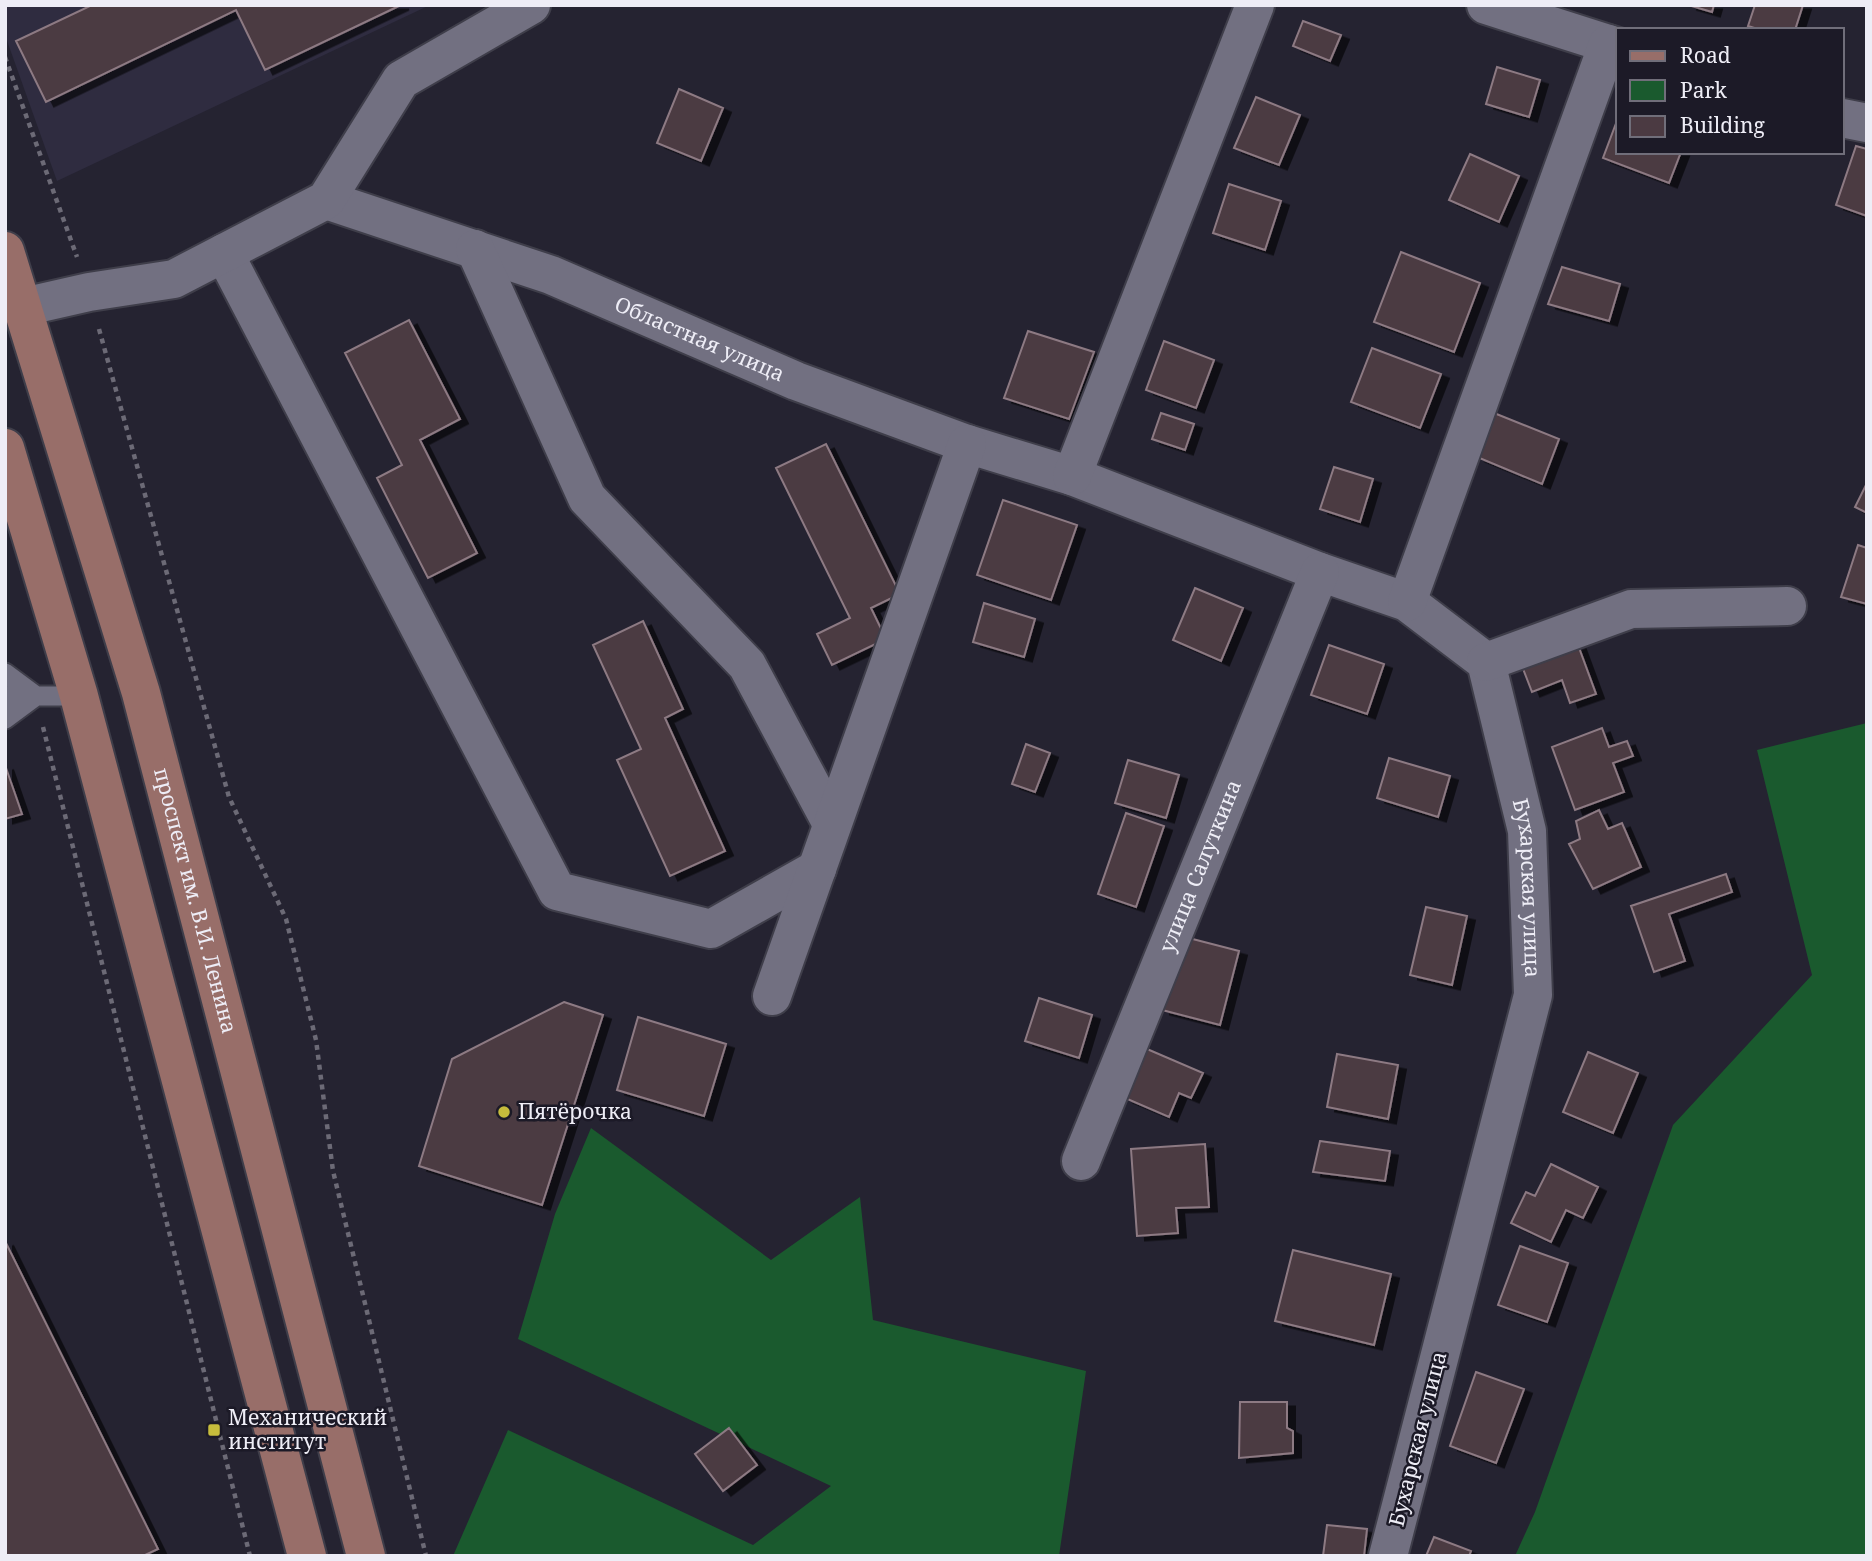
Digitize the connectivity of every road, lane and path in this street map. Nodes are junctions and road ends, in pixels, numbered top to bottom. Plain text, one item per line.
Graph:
1 (531, 5) edge
2 (1255, 5) edge
3 (1486, 5) edge
4 (1613, 46) edge
5 (5, 57) edge
6 (1844, 118) edge
7 (1867, 123) edge
8 (326, 200) junction
9 (475, 249) junction
10 (5, 251) edge
11 (224, 253) junction
12 (89, 292) junction
13 (23, 307) junction
14 (967, 444) junction
15 (5, 448) edge
16 (1072, 477) junction
17 (1320, 572) junction
18 (1407, 601) junction
19 (1787, 607) dead end
20 (1486, 662) junction
21 (5, 673) edge
22 (5, 696) edge
23 (36, 696) junction
24 (79, 696) junction
25 (5, 719) edge
26 (832, 824) junction
27 (817, 869) junction
28 (772, 996) dead end
29 (1081, 1161) dead end
30 (250, 1556) edge
31 (307, 1556) edge
32 (366, 1556) edge
33 (426, 1556) edge
34 (1388, 1556) edge

1 - 8 street
2 - 16 street
3 - 4 street
4 - 18 street
5 - 12 path
6 - 7 street
8 - 9 street, Областная улица
8 - 11 street
9 - 14 street, Областная улица
9 - 26 street
10 - 13 main road, проспект им. В.И. Ленина
11 - 12 street
11 - 27 street
12 - 13 street
12 - 33 path
13 - 32 main road, проспект им. В.И. Ленина
14 - 16 street, Областная улица
14 - 26 street
15 - 24 main road
16 - 17 street
17 - 18 street
17 - 29 street, улица Салуткина
18 - 20 street
19 - 20 street
20 - 34 street, Бухарская улица
21 - 23 lane
22 - 23 lane
23 - 24 lane
23 - 25 lane
23 - 30 path
24 - 31 main road
26 - 27 street
27 - 28 street

